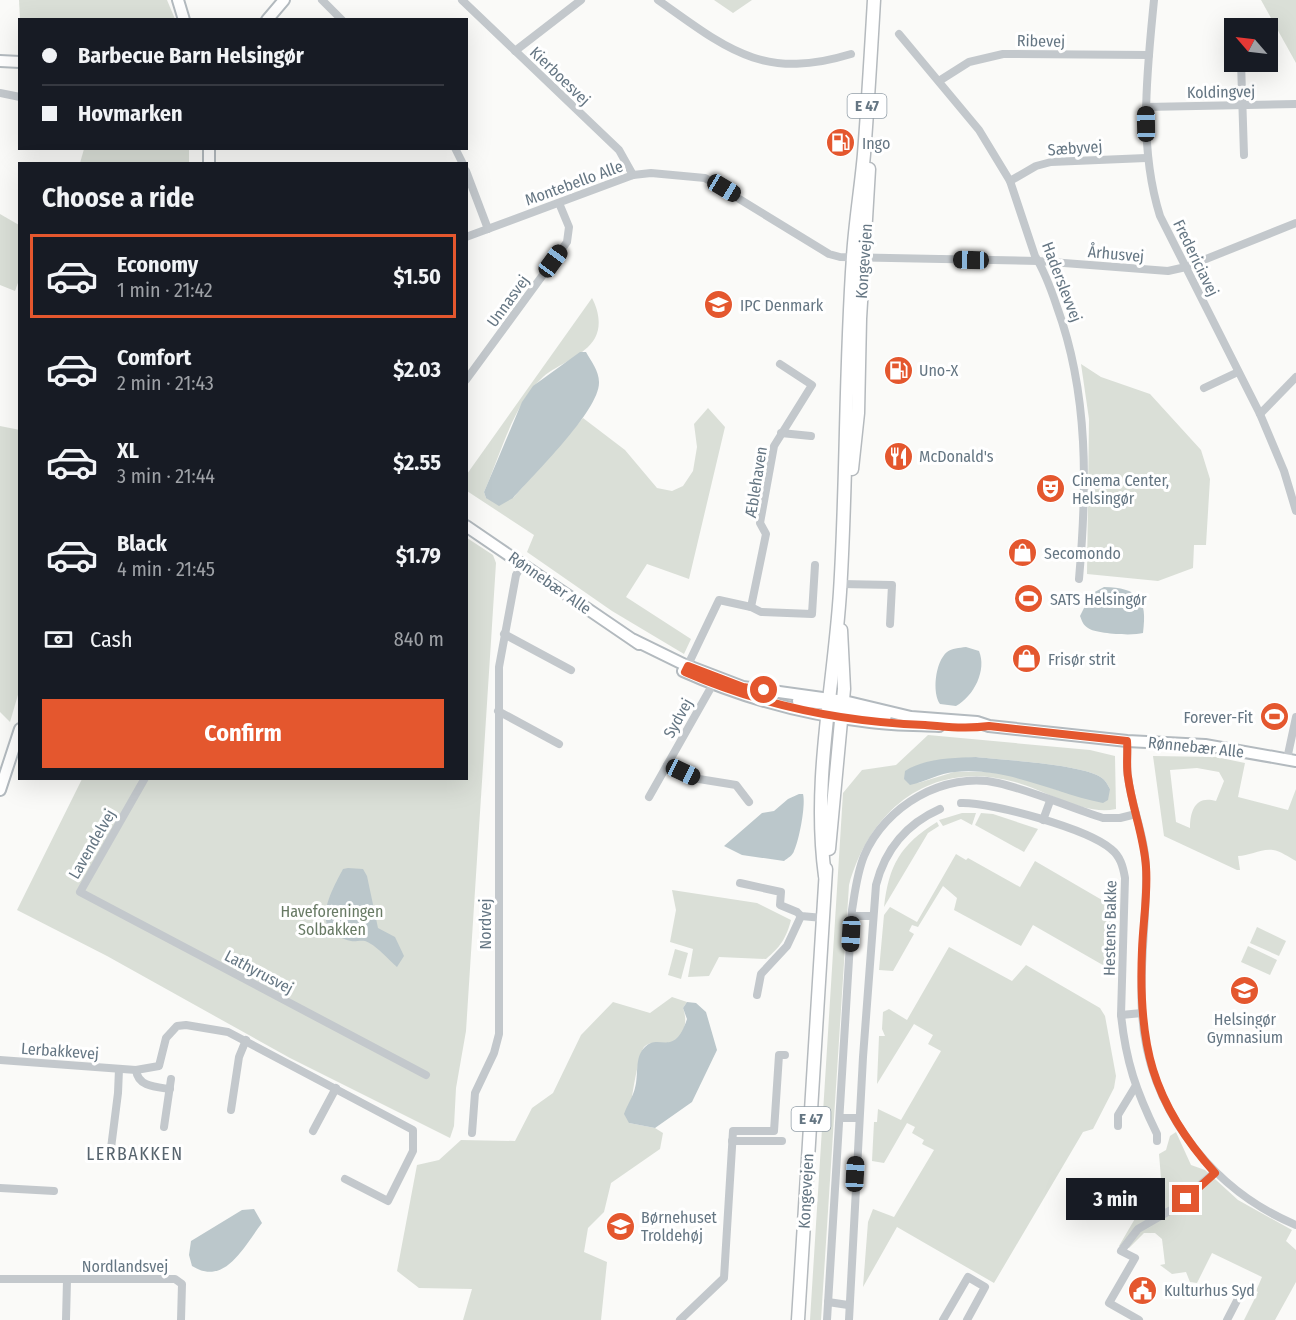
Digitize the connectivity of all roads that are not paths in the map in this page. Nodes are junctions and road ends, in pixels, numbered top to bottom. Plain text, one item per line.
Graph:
1 (178, 0) edge
2 (284, 0) edge
3 (322, 0) edge
4 (462, 0) edge
5 (581, 0) edge
6 (658, 0) edge
7 (874, 0) edge
8 (880, 0) edge
9 (1154, 0) edge
10 (183, 18) edge
11 (269, 18) edge
12 (340, 18) edge
13 (899, 34) dead end
14 (515, 51) junction
15 (851, 54) dead end
16 (1149, 55) junction
17 (0, 61) edge
18 (18, 62) edge
19 (1241, 72) edge
20 (939, 81) junction
21 (0, 93) edge
22 (18, 98) edge
23 (1296, 104) edge
24 (1242, 105) junction
25 (1146, 107) junction
26 (1244, 155) dead end
27 (1146, 158) junction
28 (633, 175) junction
29 (468, 176) edge
30 (1010, 182) junction
31 (559, 203) junction
32 (1296, 223) edge
33 (488, 229) junction
34 (468, 236) edge
35 (859, 258) junction
36 (1038, 261) junction
37 (1186, 267) junction
38 (780, 364) dead end
39 (1238, 372) junction
40 (468, 377) edge
41 (1296, 377) edge
42 (1204, 388) dead end
43 (1260, 414) junction
44 (781, 433) junction
45 (811, 436) dead end
46 (1296, 511) edge
47 (468, 527) edge
48 (523, 563) junction
49 (815, 566) dead end
50 (1079, 579) dead end
51 (841, 584) junction
52 (751, 607) junction
53 (890, 624) dead end
54 (840, 627) junction
55 (504, 634) junction
56 (686, 669) junction
57 (570, 670) dead end
58 (713, 684) junction
59 (835, 706) junction
60 (498, 711) junction
61 (1296, 717) edge
62 (989, 726) junction
63 (18, 735) edge
64 (1127, 741) junction
65 (559, 744) dead end
66 (1292, 760) edge
67 (667, 765) junction
68 (144, 780) edge
69 (0, 790) edge
70 (649, 797) dead end
71 (1050, 801) junction
72 (748, 802) dead end
73 (961, 803) dead end
74 (940, 810) dead end
75 (1136, 814) junction
76 (1043, 820) junction
77 (825, 876) junction
78 (740, 882) dead end
79 (80, 892) joint
80 (801, 916) junction
81 (852, 916) junction
82 (873, 916) junction
83 (823, 918) junction
84 (757, 995) dead end
85 (1142, 1013) junction
86 (1121, 1015) junction
87 (246, 1040) junction
88 (785, 1056) dead end
89 (0, 1060) edge
90 (119, 1069) junction
91 (136, 1070) junction
92 (426, 1075) dead end
93 (171, 1079) dead end
94 (1135, 1087) junction
95 (336, 1088) junction
96 (170, 1089) junction
97 (231, 1110) dead end
98 (840, 1118) junction
99 (859, 1118) junction
100 (164, 1126) dead end
101 (1118, 1126) dead end
102 (314, 1131) dead end
103 (472, 1133) dead end
104 (732, 1141) junction
105 (782, 1141) dead end
106 (1157, 1141) dead end
107 (110, 1156) dead end
108 (1215, 1173) junction
109 (345, 1179) dead end
110 (0, 1188) edge
111 (54, 1191) dead end
112 (1296, 1225) edge
113 (0, 1280) edge
114 (67, 1280) junction
115 (1243, 1288) dead end
116 (828, 1302) junction
117 (848, 1305) junction
118 (66, 1320) edge
119 (181, 1320) edge
120 (680, 1320) edge
121 (798, 1320) edge
122 (827, 1320) edge
123 (849, 1320) edge
124 (944, 1320) edge
125 (967, 1320) edge
126 (1139, 1320) edge
127 (1227, 1320) edge

1 - 10 main road
2 - 11 main road
3 - 12 street
4 - 14 street, Kierboesvej
5 - 14 street
6 - 15 street
7 - 35 main road, Kongevejen / E 47
8 - 35 main road, Kongevejen / E 47
9 - 16 street, Fredericiavej
13 - 20 street, Haderslevvej
14 - 28 street, Kierboesvej
16 - 20 street, Ribevej
16 - 25 street, Fredericiavej
17 - 18 main road
19 - 24 street
20 - 30 street, Haderslevvej
21 - 22 street
23 - 24 street, Koldingvej
24 - 25 street, Koldingvej
24 - 26 street
25 - 27 street, Fredericiavej
27 - 30 street, Sæbyvej
27 - 37 street, Fredericiavej
28 - 31 street, Montebello Alle
28 - 35 street, Montebello Alle
29 - 33 street
30 - 36 street, Haderslevvej
31 - 33 street, Montebello Alle
31 - 40 street, Unnasvej
32 - 37 street, Århusvej
33 - 34 street, Montebello Alle
35 - 36 street, Århusvej
35 - 51 main road, Kongevejen / E 47
36 - 37 street, Århusvej
36 - 50 street, Haderslevvej
37 - 39 street, Fredericiavej
38 - 44 street, Æblehaven
39 - 42 street
39 - 43 street, Fredericiavej
41 - 43 street
43 - 46 street, Fredericiavej
44 - 45 street, Æblehaven
44 - 52 street, Æblehaven
47 - 48 main road, Rønnebær Alle
48 - 55 street, Nordvej
48 - 56 main road, Rønnebær Alle
49 - 52 street
51 - 53 street
51 - 54 main road, Kongevejen / E 47
52 - 56 street
54 - 59 main road, Kongevejen / E 47
54 - 59 main road, Kongevejen / E 47
55 - 57 street
55 - 60 street, Nordvej
56 - 58 main road, Rønnebær Alle
56 - 59 main road, Rønnebær Alle
58 - 59 main road, Rønnebær Alle
58 - 67 street, Sydvej
59 - 62 main road, Rønnebær Alle
59 - 62 main road, Rønnebær Alle
59 - 77 main road, Kongevejen / E 47
59 - 77 main road, Kongevejen / E 47
60 - 65 street
60 - 103 street, Nordvej
61 - 66 street
62 - 64 main road, Rønnebær Alle
63 - 69 main road
64 - 66 main road, Rønnebær Alle
64 - 75 street
67 - 70 street, Sydvej
67 - 72 street
68 - 79 street, Lavendelvej
71 - 75 street
71 - 76 street
71 - 81 street
73 - 76 street, Hestens Bakke
74 - 82 street
75 - 85 street
76 - 86 street, Hestens Bakke
77 - 83 main road, Kongevejen / E 47
78 - 80 street
79 - 92 street, Lathyrusvej
80 - 83 street
80 - 84 street
81 - 82 street
81 - 98 street
82 - 99 street
83 - 121 main road, Kongevejen / E 47
85 - 86 street
85 - 108 street
86 - 94 street, Hestens Bakke
87 - 91 street, Lerbakkevej
87 - 95 street, Lerbakkevej
87 - 97 street
88 - 104 street
89 - 90 street, Lerbakkevej
90 - 91 street, Lerbakkevej
90 - 107 street, Lerbakkevej
91 - 96 street
93 - 96 street
94 - 101 street
94 - 106 street, Hestens Bakke
95 - 102 street
95 - 109 street, Lerbakkevej
96 - 100 street
98 - 99 street
98 - 116 street
99 - 117 street
104 - 105 street
104 - 120 street
108 - 112 street
108 - 126 street
110 - 111 street
113 - 114 street, Nordlandsvej
114 - 118 street, Nordlandsvej
114 - 119 street, Nordlandsvej
115 - 127 street
116 - 117 street
116 - 122 street
117 - 123 street
124 - 125 street

